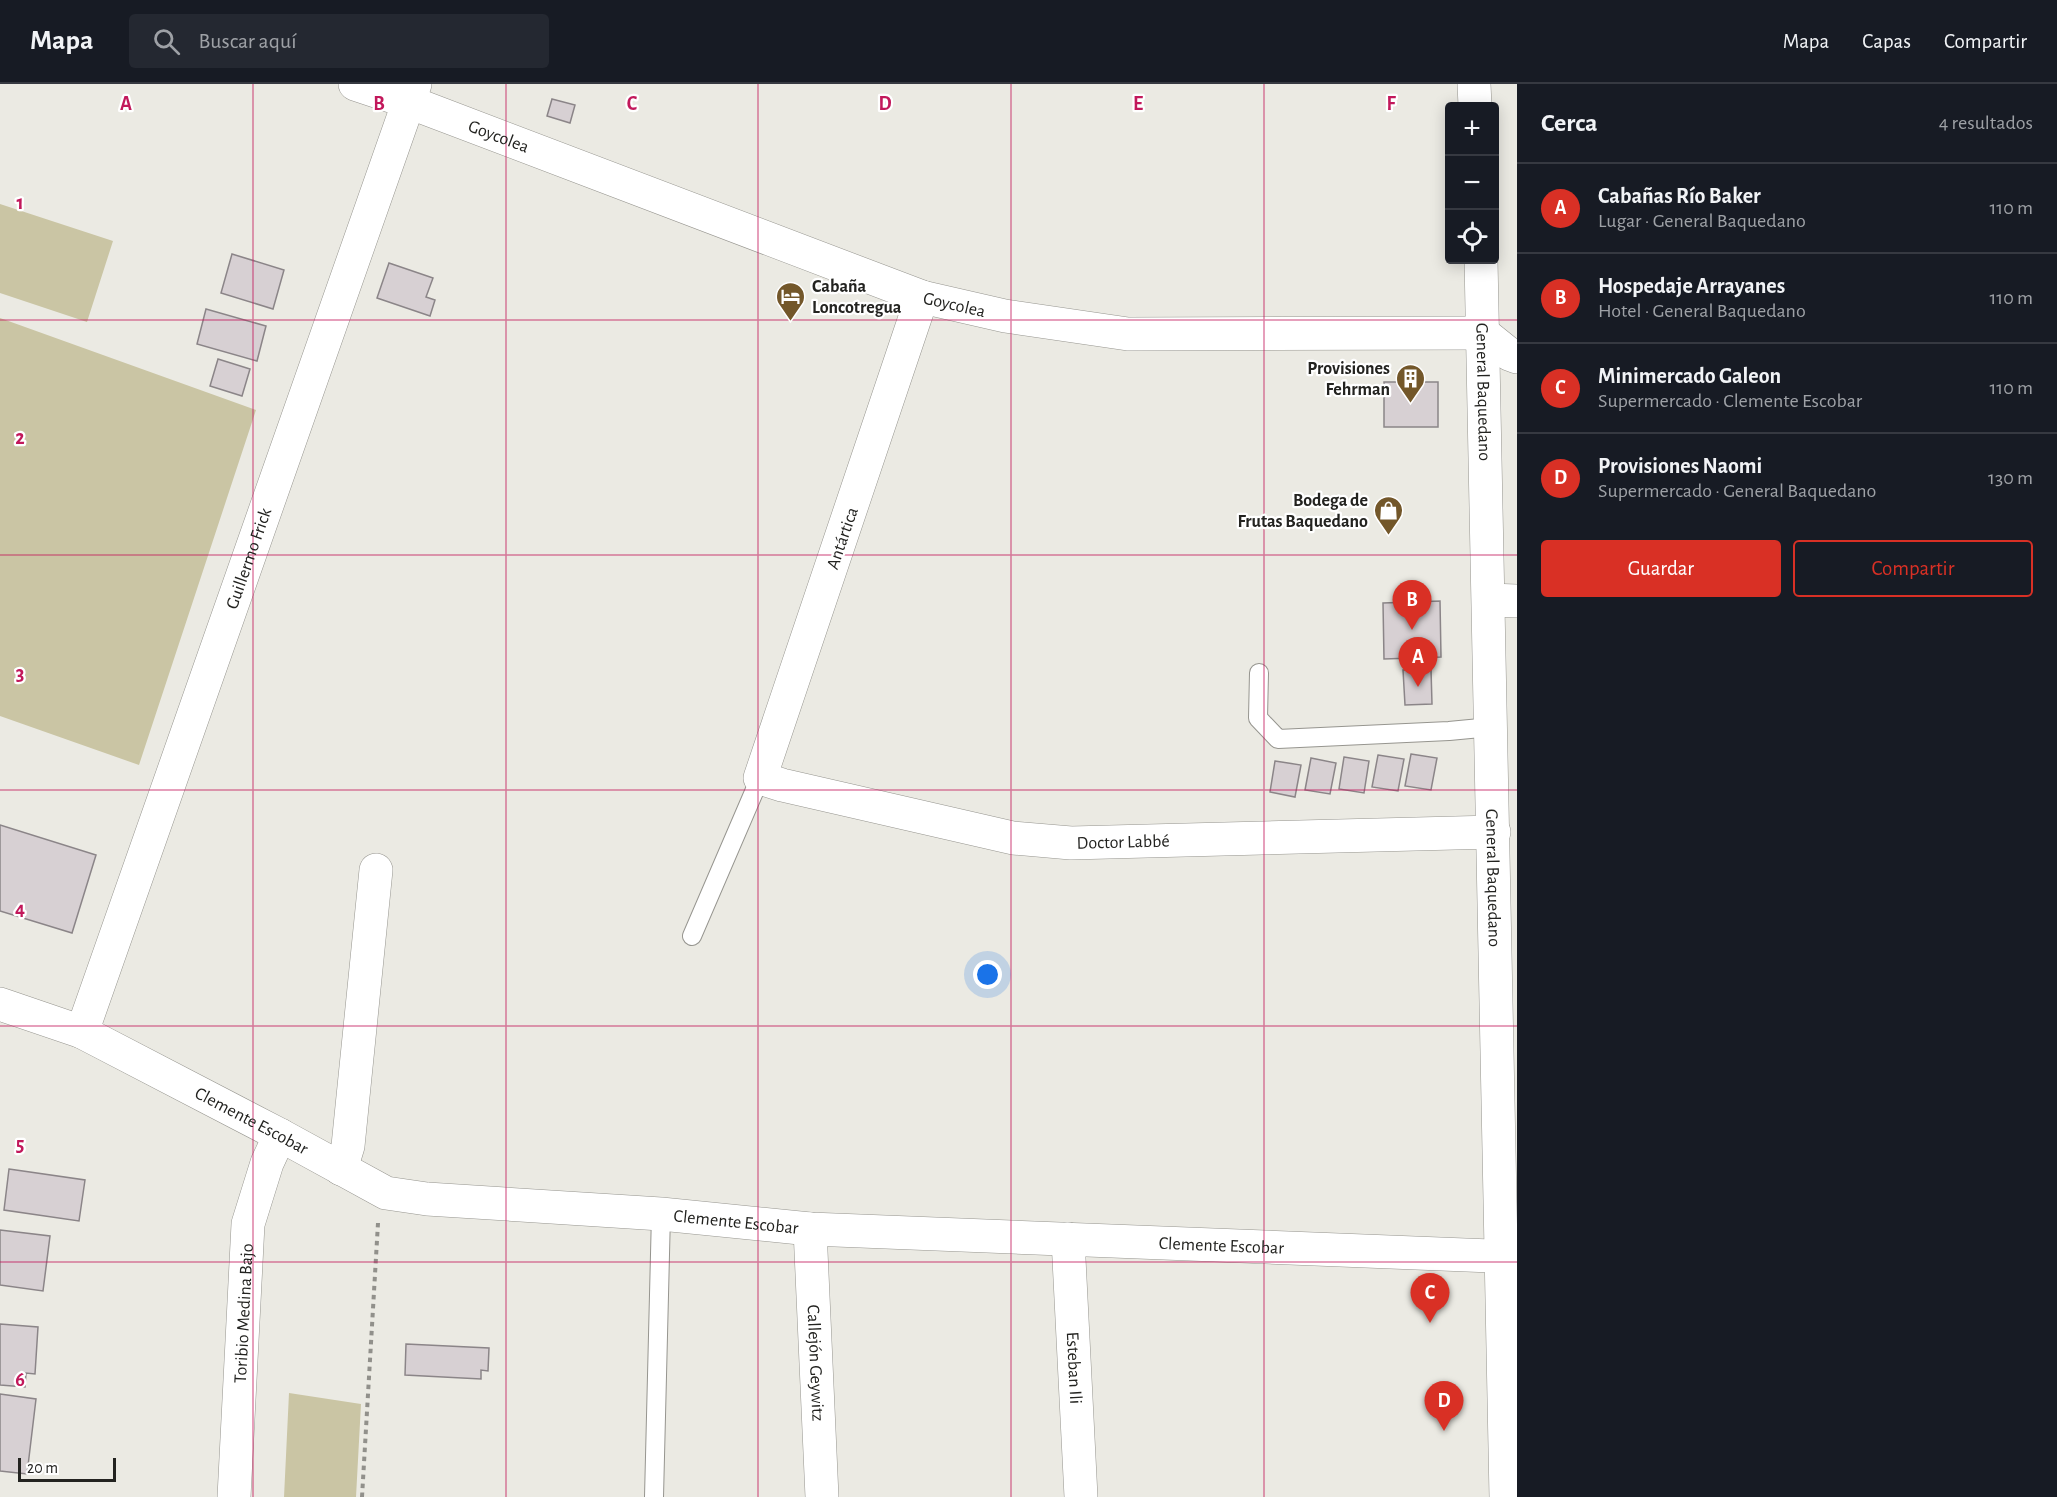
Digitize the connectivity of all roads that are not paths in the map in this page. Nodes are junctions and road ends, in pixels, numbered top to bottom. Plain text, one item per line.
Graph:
1 (355, 84) edge
2 (1474, 84) edge
3 (412, 93) edge
4 (1475, 102) edge
5 (1481, 264) edge
6 (922, 297) junction
7 (1484, 333) junction
8 (1517, 357) edge
9 (1503, 600) edge
10 (1259, 673) dead end
11 (1491, 726) junction
12 (760, 778) junction
13 (1494, 832) junction
14 (376, 870) dead end
15 (692, 936) dead end
16 (0, 1004) edge
17 (82, 1032) junction
18 (280, 1135) junction
19 (341, 1169) junction
20 (661, 1214) junction
21 (810, 1229) junction
22 (1068, 1239) junction
23 (1509, 1257) edge
24 (234, 1497) edge
25 (654, 1497) edge
26 (822, 1497) edge
27 (1081, 1497) edge
28 (1506, 1497) edge

1 - 3 street, Goycolea
2 - 4 street
3 - 6 street, Goycolea
3 - 17 street, Guillermo Frick
5 - 7 street, General Baquedano
6 - 7 street, Goycolea
6 - 12 street, Antártica
7 - 8 street
7 - 9 street, General Baquedano
9 - 11 street, General Baquedano
10 - 11 lane
11 - 13 street, General Baquedano
12 - 13 street, Doctor Labbé
12 - 15 lane
13 - 23 street, General Baquedano
14 - 19 street
16 - 17 street, Clemente Escobar
17 - 18 street, Clemente Escobar
18 - 19 street, Clemente Escobar
18 - 24 street, Toribio Medina Bajo
19 - 20 street, Clemente Escobar
20 - 21 street, Clemente Escobar
20 - 25 lane
21 - 22 street, Clemente Escobar
21 - 26 street, Callejón Geywitz
22 - 23 street, Clemente Escobar
22 - 27 street, Esteban Ili
23 - 28 street, General Baquedano

